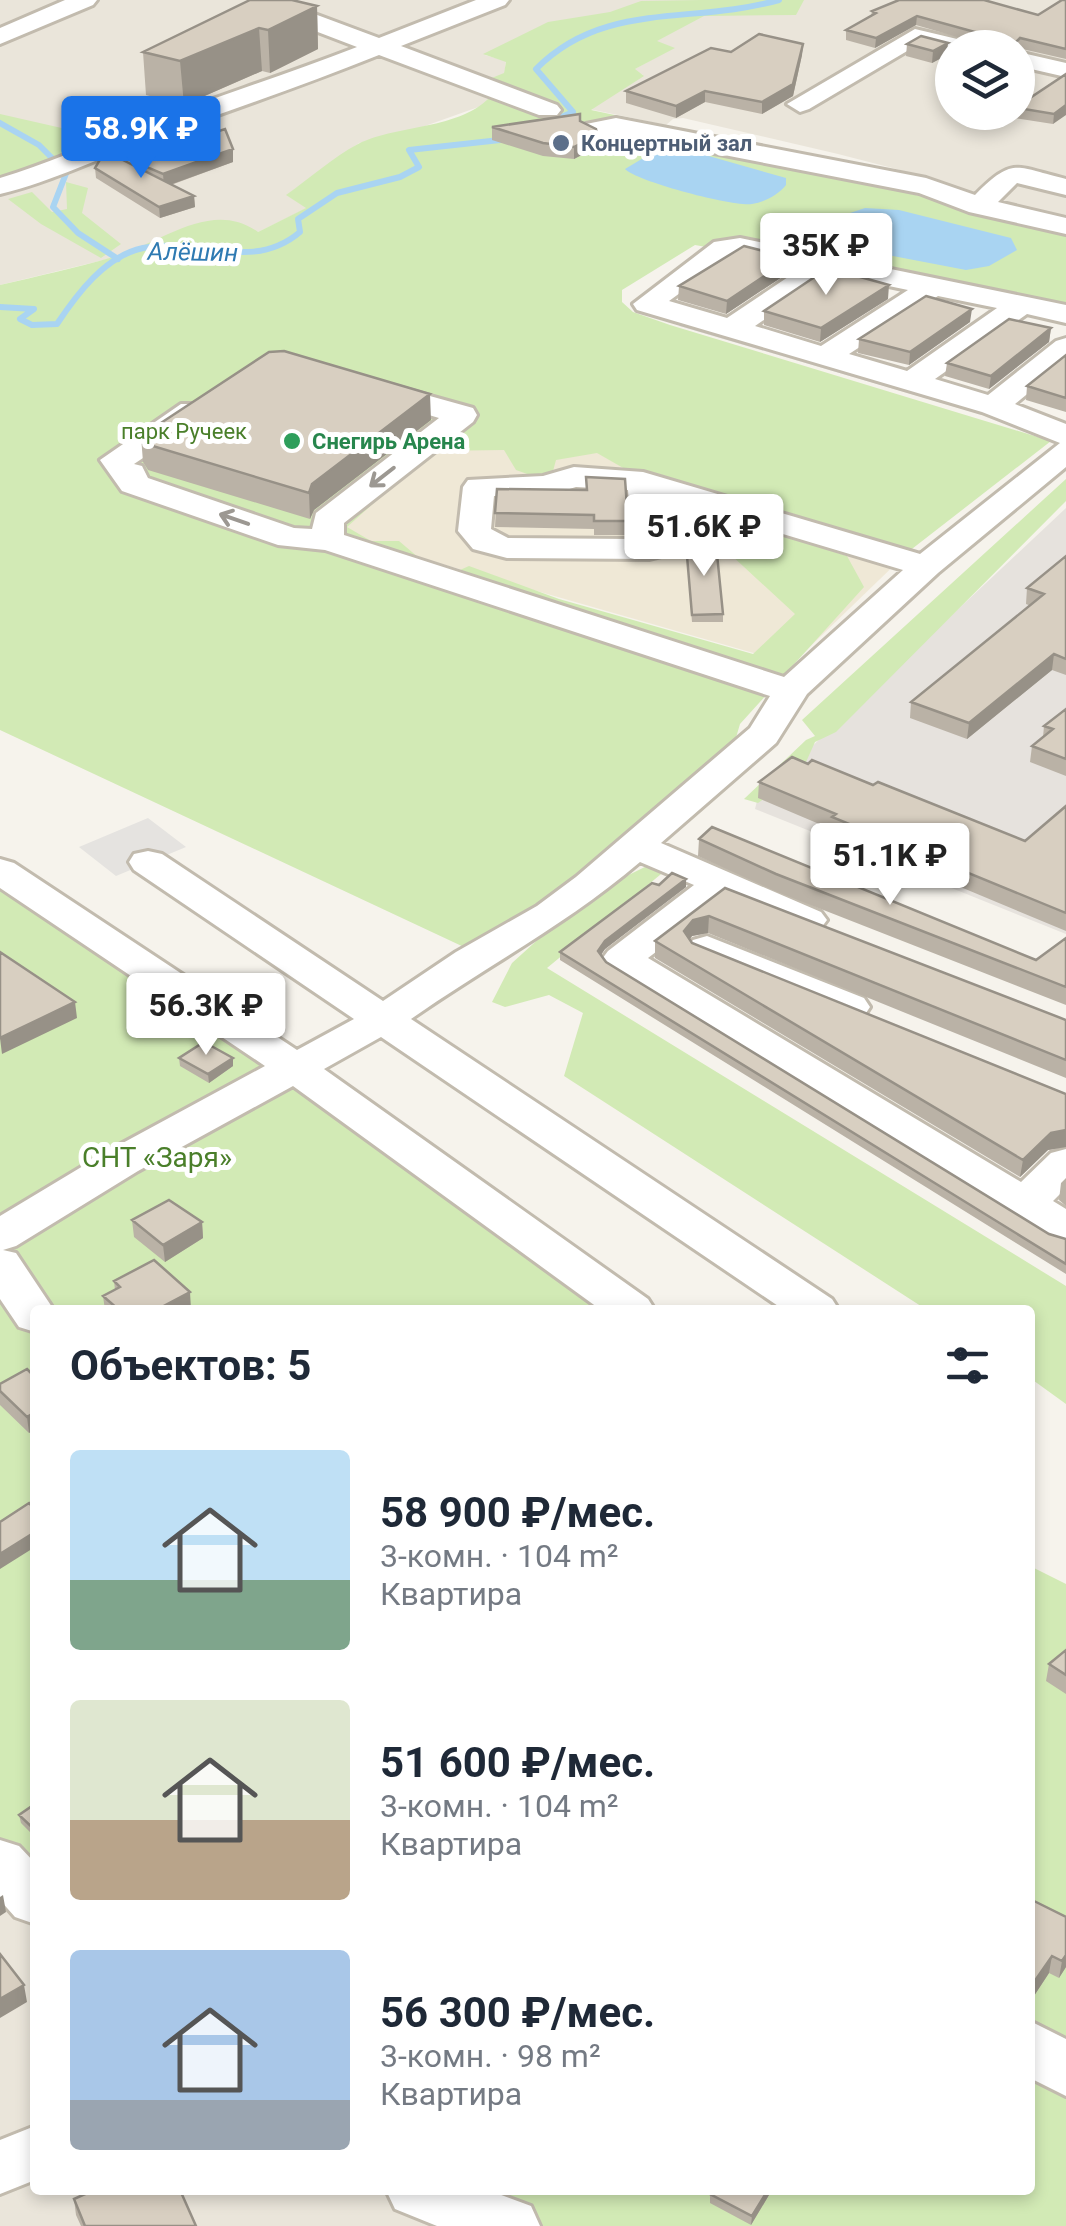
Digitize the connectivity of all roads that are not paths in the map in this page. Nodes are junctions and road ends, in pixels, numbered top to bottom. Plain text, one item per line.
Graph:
1 (84, 0) edge
2 (497, 0) edge
3 (260, 1) edge
4 (0, 38) edge
5 (935, 41) edge
6 (380, 46) junction
7 (1035, 63) edge
8 (1066, 70) edge
9 (800, 104) dead end
10 (548, 110) dead end
11 (595, 130) edge
12 (0, 186) edge
13 (1066, 186) edge
14 (979, 206) junction
15 (1066, 226) edge
16 (828, 263) junction
17 (930, 289) junction
18 (1021, 306) junction
19 (1066, 314) edge
20 (730, 330) junction
21 (1066, 348) edge
22 (824, 357) junction
23 (340, 379) edge
24 (912, 382) junction
25 (226, 390) edge
26 (993, 406) junction
27 (1066, 435) edge
28 (1066, 451) edge
29 (643, 482) junction
30 (328, 540) junction
31 (926, 566) junction
32 (790, 691) junction
33 (633, 845) junction
34 (148, 862) dead end
35 (0, 870) edge
36 (720, 884) junction
37 (760, 902) junction
38 (850, 937) edge
39 (707, 948) junction
40 (665, 982) junction
41 (384, 1019) junction
42 (886, 1023) edge
43 (296, 1068) junction
44 (1066, 1163) edge
45 (1026, 1204) junction
46 (1066, 1229) edge
47 (0, 1236) edge
48 (0, 1264) edge
49 (625, 1305) edge
50 (809, 1305) edge
51 (30, 1309) edge
52 (0, 1862) edge
53 (30, 1895) edge
54 (1035, 2049) edge
55 (1066, 2071) edge
56 (30, 2155) edge
57 (0, 2167) edge
58 (429, 2195) edge
59 (509, 2226) edge

1 - 4 street
2 - 6 street
3 - 6 street
5 - 9 street
6 - 10 street
6 - 12 street
7 - 8 street
11 - 14 street
13 - 14 street
14 - 15 street
16 - 17 street
16 - 20 street
16 - 20 street
17 - 18 street
17 - 22 street
18 - 19 street
18 - 24 street
20 - 22 street
21 - 26 street
22 - 24 street
23 -> 30 street
24 - 26 street
30 -> 25 street
26 - 27 street
28 - 31 street
29 - 29 street
29 - 31 street
30 - 32 street
31 - 32 street
32 - 33 street
33 - 36 street
33 - 41 street
34 - 41 street
35 - 43 street
36 - 37 street
36 - 40 street
37 - 38 street
37 - 39 street
39 - 40 street
39 - 42 street
40 - 45 street
41 - 43 street
41 - 50 street
43 - 47 street
43 - 49 street
44 - 45 street
45 - 46 street
48 - 51 street
52 - 53 street
54 - 55 street
56 - 57 street
58 - 59 street

